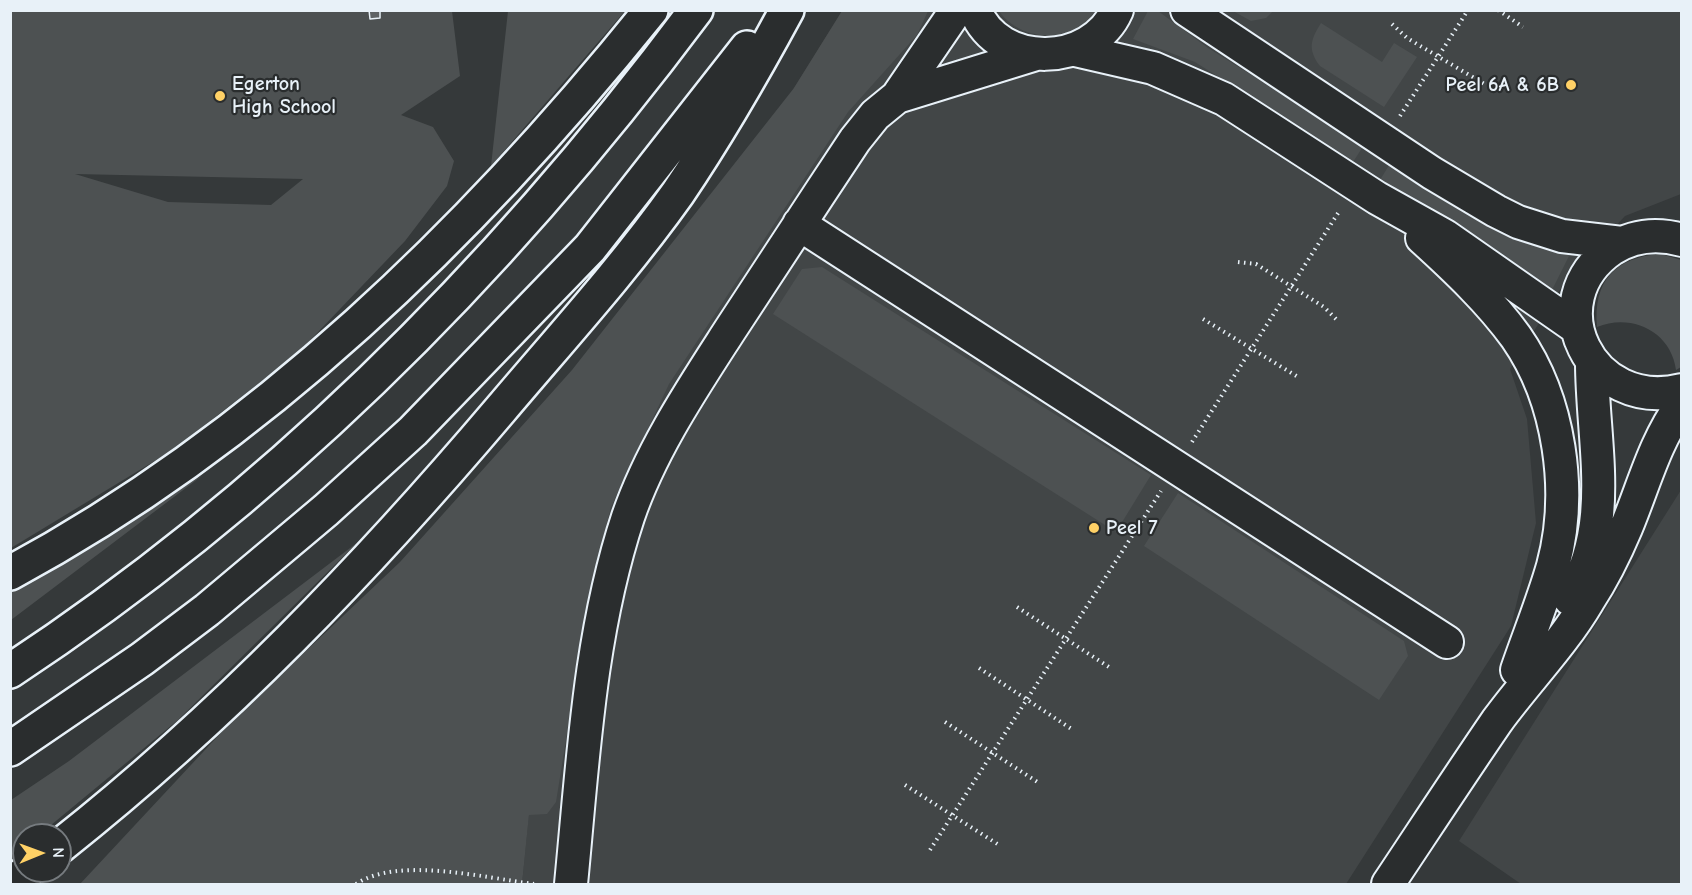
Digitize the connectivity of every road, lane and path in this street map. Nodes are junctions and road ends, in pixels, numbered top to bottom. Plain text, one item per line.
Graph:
1 (651, 10) edge
2 (696, 10) edge
3 (775, 10) edge
4 (787, 10) edge
5 (953, 10) edge
6 (975, 10) edge
7 (1117, 10) edge
8 (1186, 10) edge
9 (1468, 10) edge
10 (1498, 10) edge
11 (1392, 24) dead end
12 (1523, 27) dead end
13 (1075, 50) junction
14 (1036, 54) junction
15 (1439, 57) junction
16 (1486, 85) dead end
17 (897, 97) junction
18 (1384, 140) junction
19 (1366, 191) junction
20 (799, 224) junction
21 (1682, 224) edge
22 (1636, 239) junction
23 (1682, 240) edge
24 (1238, 262) dead end
25 (1291, 286) junction
26 (1203, 319) dead end
27 (1336, 319) dead end
28 (1577, 328) junction
29 (1251, 349) junction
30 (1592, 363) junction
31 (1298, 377) dead end
32 (1682, 390) edge
33 (1682, 404) edge
34 (1176, 466) junction
35 (10, 573) edge
36 (1017, 607) dead end
37 (1066, 638) junction
38 (1447, 642) dead end
39 (979, 668) dead end
40 (1112, 669) dead end
41 (1517, 670) junction
42 (10, 671) edge
43 (1027, 699) junction
44 (1498, 720) junction
45 (945, 722) dead end
46 (1073, 730) dead end
47 (10, 749) edge
48 (993, 752) junction
49 (1039, 783) dead end
50 (905, 785) dead end
51 (124, 795) junction
52 (952, 815) junction
53 (72, 836) edge
54 (999, 845) dead end
55 (930, 850) dead end
56 (72, 852) edge
57 (357, 885) edge
58 (534, 885) edge
59 (571, 885) edge
60 (1388, 885) edge

1 - 35 highway
2 - 42 highway
3 - 47 highway
4 - 51 highway
5 - 17 street
6 - 14 street
7 - 13 street
8 - 18 street
9 - 15 path
10 - 12 path
11 - 15 path
13 - 14 street
13 - 19 street
14 - 17 street
15 - 16 path
15 - 18 path
17 - 20 street
18 - 22 street
19 - 25 path
19 - 28 street
19 - 41 street
20 - 34 street
20 - 59 street
21 - 22 street
22 - 23 street
22 - 28 street
24 - 25 path
25 - 27 path
25 - 29 path
26 - 29 path
28 - 30 street
29 - 31 path
29 - 34 path
30 - 32 street
30 - 41 street
33 - 44 street
34 - 37 path
34 - 38 street
36 - 37 path
37 - 40 path
37 - 43 path
39 - 43 path
41 - 44 street
43 - 46 path
43 - 48 path
44 - 60 street
45 - 48 path
48 - 49 path
48 - 52 path
50 - 52 path
51 - 53 highway
51 - 56 highway
52 - 54 path
52 - 55 path
57 - 58 path

